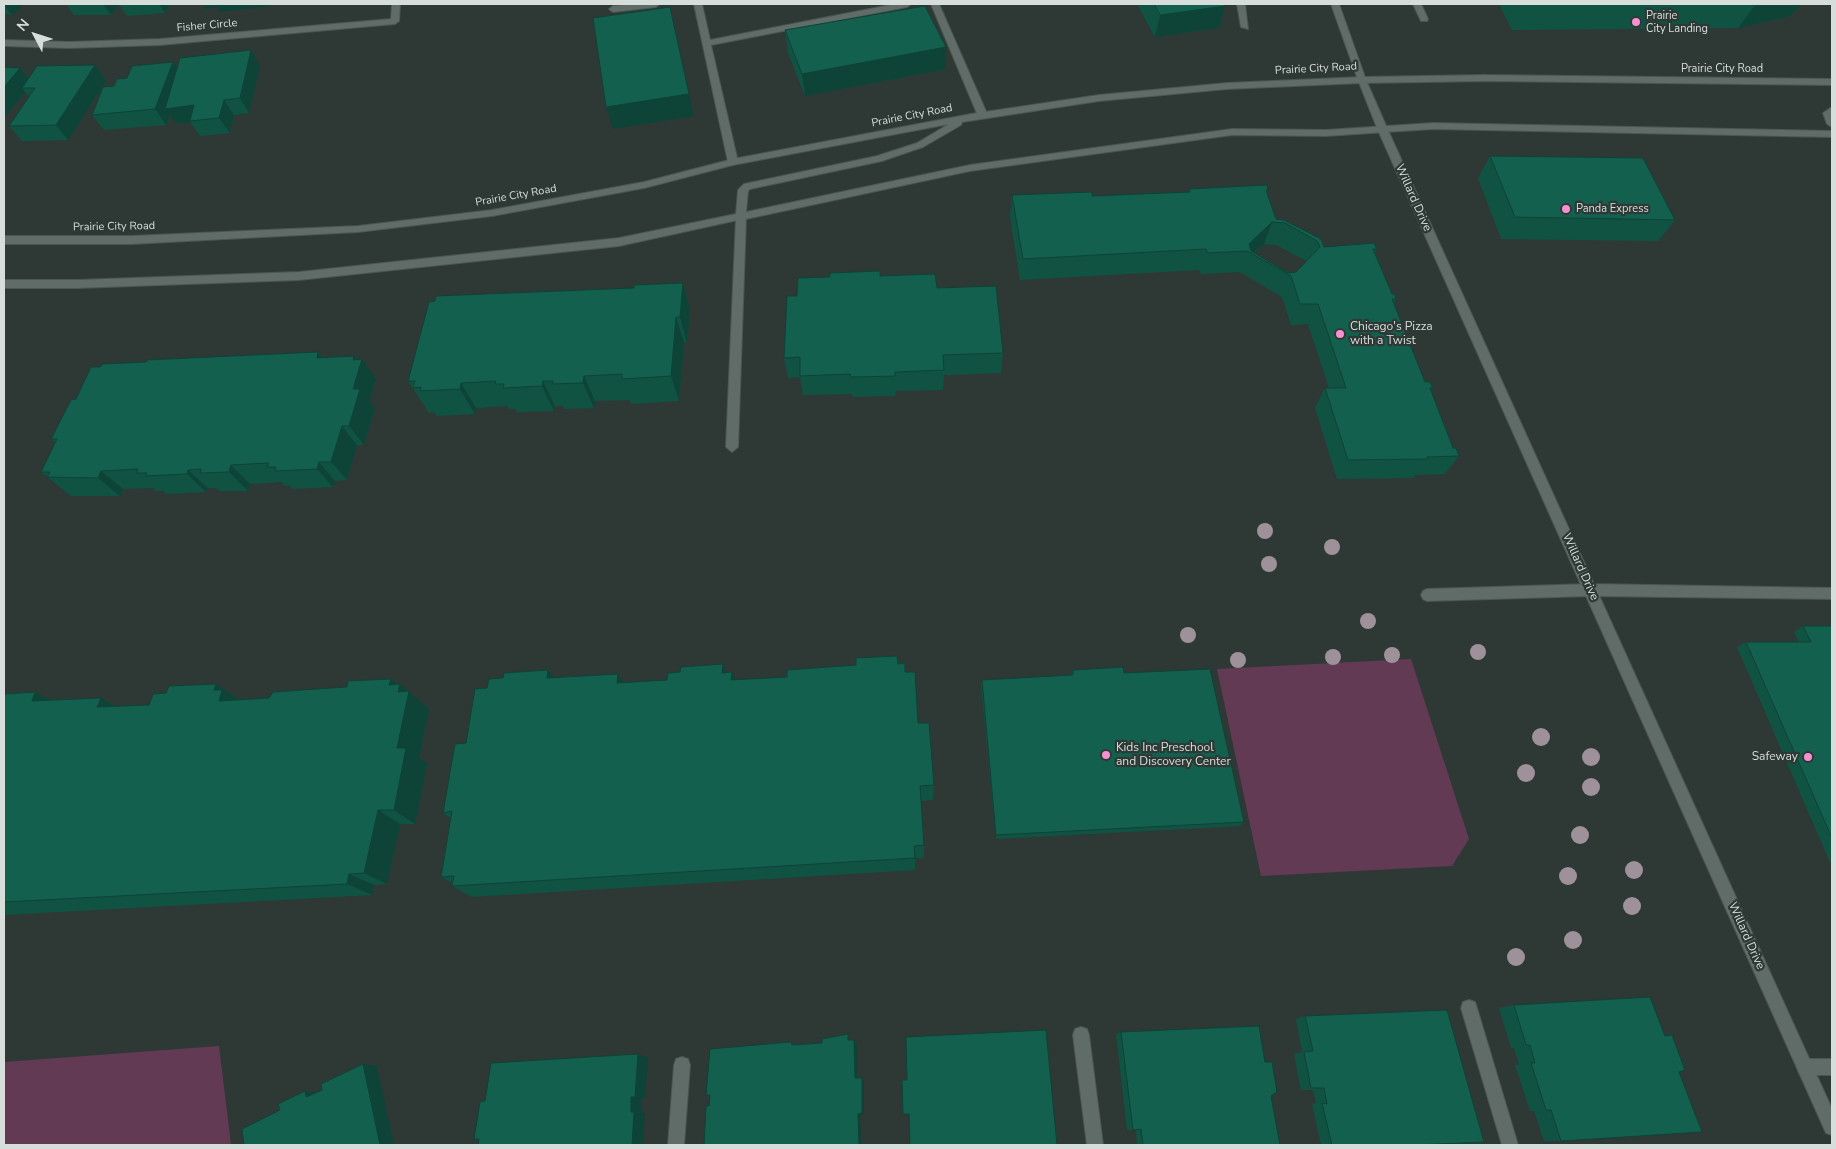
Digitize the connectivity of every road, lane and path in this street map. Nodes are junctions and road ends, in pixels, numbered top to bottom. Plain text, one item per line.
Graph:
1 (396, 4) edge
2 (656, 4) edge
3 (698, 4) edge
4 (907, 4) edge
5 (935, 4) edge
6 (1241, 4) edge
7 (1336, 4) edge
8 (1417, 4) edge
9 (613, 9) dead end
10 (1424, 19) dead end
11 (1245, 27) dead end
12 (4, 43) edge
13 (707, 43) junction
14 (1362, 80) junction
15 (1832, 82) edge
16 (1832, 110) edge
17 (983, 116) junction
18 (967, 118) junction
19 (1832, 124) edge
20 (1382, 128) junction
21 (1832, 134) edge
22 (733, 162) junction
23 (741, 218) junction
24 (4, 240) edge
25 (4, 284) edge
26 (732, 447) dead end
27 (1590, 590) junction
28 (1832, 594) edge
29 (1427, 595) dead end
30 (1469, 1008) dead end
31 (1081, 1035) dead end
32 (682, 1065) dead end
33 (1805, 1067) junction
34 (1832, 1068) edge
35 (1832, 1127) edge
36 (676, 1145) edge
37 (1095, 1145) edge
38 (1510, 1145) edge

1 - 12 main road, Fisher Circle
2 - 9 main road
3 - 13 main road
4 - 13 main road
5 - 17 main road
6 - 11 main road
7 - 14 main road, Willard Drive
8 - 10 main road
13 - 22 main road
14 - 15 main road, Prairie City Road
14 - 17 main road, Prairie City Road
14 - 20 main road, Willard Drive
16 - 19 main road
17 - 18 main road, Prairie City Road
18 - 22 main road, Prairie City Road
18 - 23 main road
20 - 21 main road
20 - 23 main road
20 - 27 main road, Willard Drive
22 - 24 main road, Prairie City Road
23 - 25 main road
23 - 26 main road
27 - 28 main road
27 - 29 main road
27 - 33 main road, Willard Drive
30 - 38 main road
31 - 37 main road
32 - 36 main road
33 - 34 main road
33 - 35 main road, Willard Drive

